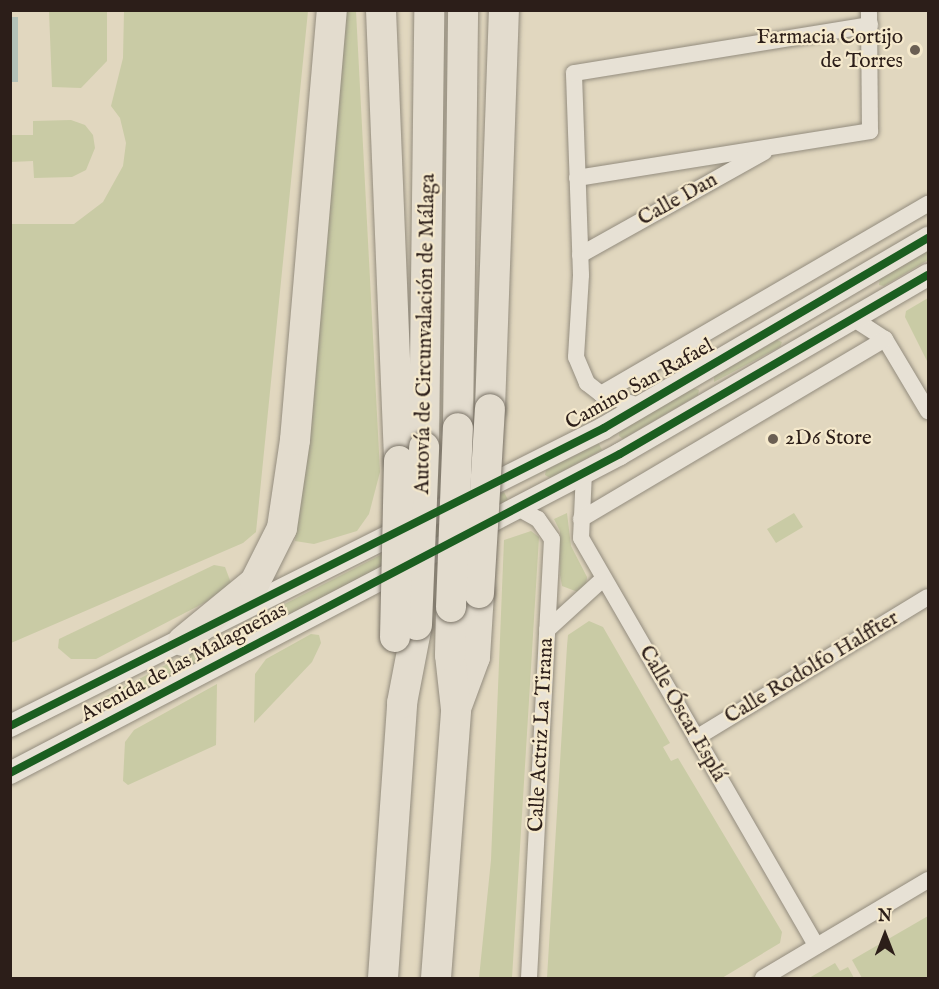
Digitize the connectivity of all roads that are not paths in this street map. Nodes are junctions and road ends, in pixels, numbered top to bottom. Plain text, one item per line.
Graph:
1 (332, 10) edge
2 (381, 10) edge
3 (429, 10) edge
4 (463, 10) edge
5 (504, 10) edge
6 (870, 18) edge
7 (775, 146) junction
8 (577, 178) junction
9 (928, 204) edge
10 (928, 238) edge
11 (580, 255) junction
12 (928, 275) edge
13 (854, 319) junction
14 (885, 339) junction
15 (601, 394) junction
16 (642, 407) junction
17 (928, 411) edge
18 (412, 454) junction
19 (584, 472) junction
20 (518, 508) junction
21 (580, 519) junction
22 (363, 551) joint
23 (550, 580) junction
24 (602, 580) junction
25 (928, 597) edge
26 (578, 602) junction
27 (547, 630) junction
28 (183, 641) junction
29 (456, 709) junction
30 (10, 726) edge
31 (696, 738) junction
32 (10, 773) edge
33 (928, 880) edge
34 (817, 946) junction
35 (384, 978) edge
36 (436, 978) edge
37 (530, 978) edge
38 (763, 978) edge

1 - 28 highway
2 - 18 highway
3 - 18 highway, Autovía de Circunvalación de Málaga
4 - 29 highway, Autovía de Circunvalación de Málaga, bridge
5 - 29 highway, bridge
6 - 7 street, Calle Dan
6 - 8 street
7 - 8 street, Calle Dan
7 - 11 street, Calle Dan
8 - 11 street
9 - 15 street, Camino San Rafael
10 - 16 main road, Camino San Rafael
11 - 15 street
12 - 13 main road
13 - 14 street
13 - 19 main road
14 - 17 street
14 - 21 street
15 - 16 street
16 - 22 main road, Camino San Rafael
18 - 35 highway, Autovía de Circunvalación de Málaga, bridge
19 - 20 main road
19 - 21 street, Calle Óscar Esplá
20 - 23 street, Calle Actriz La Tirana
20 - 32 main road, Avenida de las Malagueñas
21 - 24 street, Calle Óscar Esplá
22 - 28 main road, Avenida de las Malagueñas
23 - 26 street
23 - 27 street, Calle Actriz La Tirana
24 - 26 street
24 - 31 street, Calle Óscar Esplá
25 - 31 street, Calle Rodolfo Halffter
26 - 27 street
27 - 37 street, Calle Actriz La Tirana
28 - 30 main road, Avenida de las Malagueñas
29 - 36 highway, Autovía de Circunvalación de Málaga
31 - 34 street, Calle Óscar Esplá
33 - 34 street
34 - 38 street

